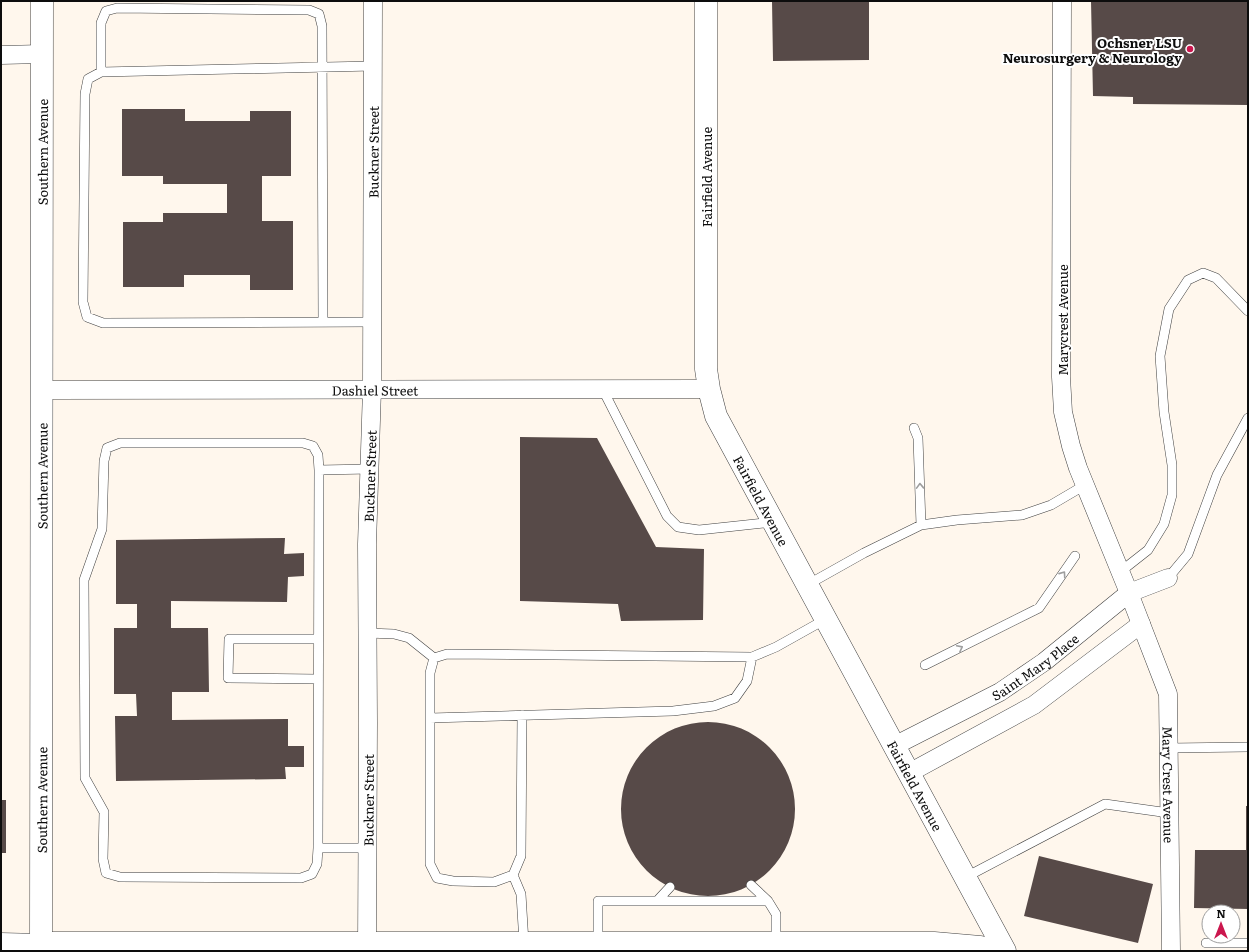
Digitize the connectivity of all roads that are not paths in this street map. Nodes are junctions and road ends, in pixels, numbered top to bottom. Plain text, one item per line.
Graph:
1 (42, 1) edge
2 (373, 1) edge
3 (706, 1) edge
4 (1062, 1) edge
5 (42, 54) junction
6 (1, 55) edge
7 (373, 66) junction
8 (322, 67) junction
9 (101, 72) junction
10 (1248, 311) edge
11 (323, 322) junction
12 (373, 322) junction
13 (372, 389) junction
14 (709, 389) junction
15 (41, 390) junction
16 (603, 390) junction
17 (1248, 418) edge
18 (914, 428) dead end
19 (370, 469) junction
20 (319, 470) junction
21 (1085, 486) junction
22 (774, 522) junction
23 (921, 525) junction
24 (1075, 556) dead end
25 (1120, 572) junction
26 (1168, 578) joint
27 (807, 585) junction
28 (1129, 592) junction
29 (826, 619) junction
30 (1141, 624) junction
31 (367, 633) junction
32 (318, 639) junction
33 (752, 657) junction
34 (434, 658) junction
35 (925, 665) dead end
36 (318, 679) junction
37 (522, 715) junction
38 (430, 718) junction
39 (894, 746) junction
40 (1248, 747) edge
41 (1169, 748) junction
42 (909, 773) junction
43 (1169, 813) junction
44 (318, 848) junction
45 (367, 848) junction
46 (513, 875) junction
47 (966, 877) junction
48 (751, 885) dead end
49 (670, 887) dead end
50 (657, 901) junction
51 (768, 901) junction
52 (1, 942) edge
53 (524, 943) junction
54 (598, 943) junction
55 (776, 943) junction
56 (41, 947) edge
57 (367, 947) edge
58 (862, 947) edge
59 (997, 951) edge
60 (1005, 951) edge
61 (1171, 951) edge

1 - 5 street, Southern Avenue
2 - 7 street, Buckner Street
3 - 14 street, Fairfield Avenue
4 - 21 street, Marycrest Avenue
5 - 6 street
5 - 15 street, Southern Avenue
7 - 8 lane
7 - 12 street, Buckner Street
8 - 9 lane
8 - 9 lane
8 - 11 lane
9 - 11 lane
10 - 25 lane
11 - 12 lane
12 - 13 street, Buckner Street
13 - 15 street, Dashiel Street
13 - 16 street, Dashiel Street
13 - 19 street, Buckner Street
14 - 16 street, Dashiel Street
14 - 22 street, Fairfield Avenue
15 - 56 street, Southern Avenue
16 - 22 lane
17 - 26 lane
23 -> 18 lane
19 - 20 lane
19 - 31 street, Buckner Street
20 - 32 lane
20 - 44 lane
21 - 23 lane
21 - 25 street, Marycrest Avenue
22 - 27 street, Fairfield Avenue
23 - 27 lane
35 -> 24 lane
25 - 28 street, Marycrest Avenue
26 - 28 street, Saint Mary Place
27 - 29 street, Fairfield Avenue
28 - 30 street, Marycrest Avenue
28 - 39 street, Saint Mary Place
29 - 33 lane
29 - 39 street, Fairfield Avenue
30 - 41 street, Mary Crest Avenue
30 - 42 street
31 - 34 lane
31 - 45 street, Buckner Street
32 - 36 lane
32 - 36 lane
33 - 34 lane
33 - 37 lane
34 - 38 lane
36 - 44 lane
37 - 38 lane
37 - 46 lane
38 - 46 lane
39 - 42 street, Fairfield Avenue
40 - 41 lane
41 - 43 street, Mary Crest Avenue
42 - 47 street, Fairfield Avenue
43 - 47 lane
43 - 61 street, Mary Crest Avenue
44 - 45 lane
45 - 57 street, Buckner Street
46 - 53 lane
47 - 60 street, Fairfield Avenue
48 - 51 lane
49 - 50 lane
50 - 51 lane
50 - 54 lane
51 - 55 lane
52 - 56 street
53 - 54 street
53 - 57 street
54 - 55 street
55 - 58 street
56 - 57 street
58 - 59 street

